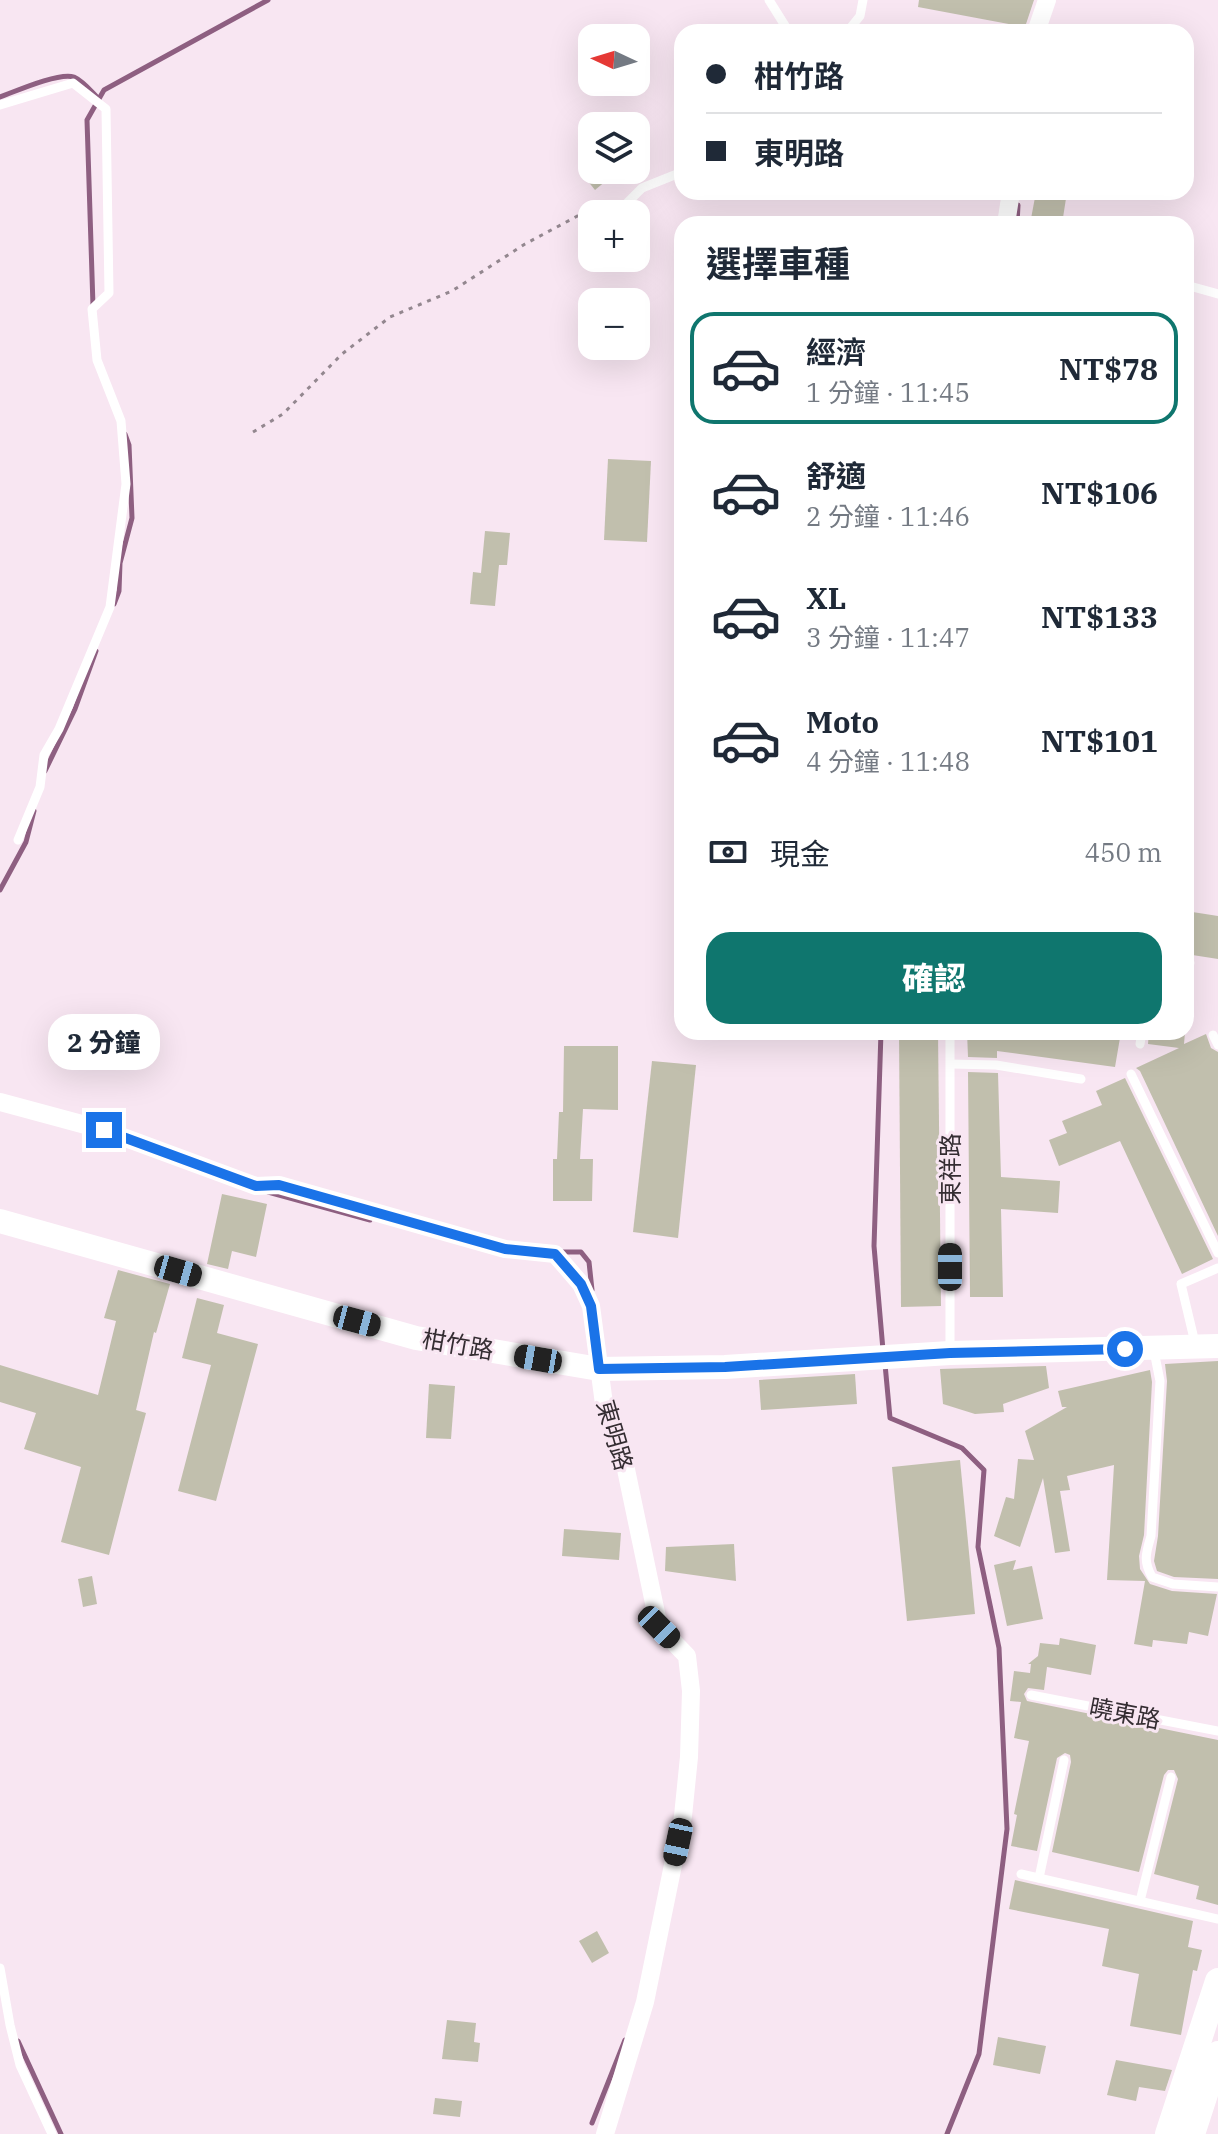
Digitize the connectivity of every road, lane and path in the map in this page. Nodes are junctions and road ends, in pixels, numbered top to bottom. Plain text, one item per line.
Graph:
1 (769, 0) edge
2 (863, 0) edge
3 (1047, 0) edge
4 (784, 24) edge
5 (854, 24) edge
6 (1039, 24) edge
7 (0, 105) edge
8 (674, 175) edge
9 (627, 200) edge
10 (578, 216) edge
11 (1194, 287) edge
12 (1218, 294) edge
13 (253, 432) dead end
14 (18, 840) dead end
15 (1213, 1035) dead end
16 (950, 1040) edge
17 (1141, 1040) edge
18 (1140, 1044) dead end
19 (1218, 1045) edge
20 (951, 1064) junction
21 (1131, 1074) dead end
22 (1081, 1079) dead end
23 (0, 1102) edge
24 (0, 1221) edge
25 (1218, 1253) edge
26 (1218, 1268) edge
27 (1207, 1346) edge
28 (1154, 1348) junction
29 (950, 1353) junction
30 (599, 1369) junction
31 (1218, 1587) edge
32 (1031, 1695) dead end
33 (1218, 1731) edge
34 (1064, 1760) dead end
35 (1171, 1777) dead end
36 (1021, 1874) dead end
37 (1039, 1878) junction
38 (1140, 1901) junction
39 (1218, 1919) edge
40 (0, 1968) edge
41 (1218, 1981) edge
42 (1218, 2054) edge
43 (52, 2134) edge
44 (605, 2134) edge
45 (1168, 2134) edge
46 (1192, 2134) edge

1 - 4 lane
2 - 5 lane
3 - 6 street
7 - 14 lane
8 - 9 lane
10 - 13 path
11 - 12 lane
15 - 19 lane
16 - 20 lane, 東祥路
17 - 18 lane
20 - 22 lane
20 - 29 lane, 東祥路
21 - 25 lane
23 - 30 street, 東明路
24 - 30 street, 柑竹路
26 - 27 lane
27 - 28 street, 柑竹路
28 - 29 street, 柑竹路
28 - 31 lane
29 - 30 street, 柑竹路
30 - 44 street, 東明路
32 - 33 lane, 曉東路
34 - 37 lane
35 - 38 lane
36 - 37 lane
37 - 38 lane
38 - 39 lane
40 - 43 lane
41 - 45 main road
42 - 46 main road

